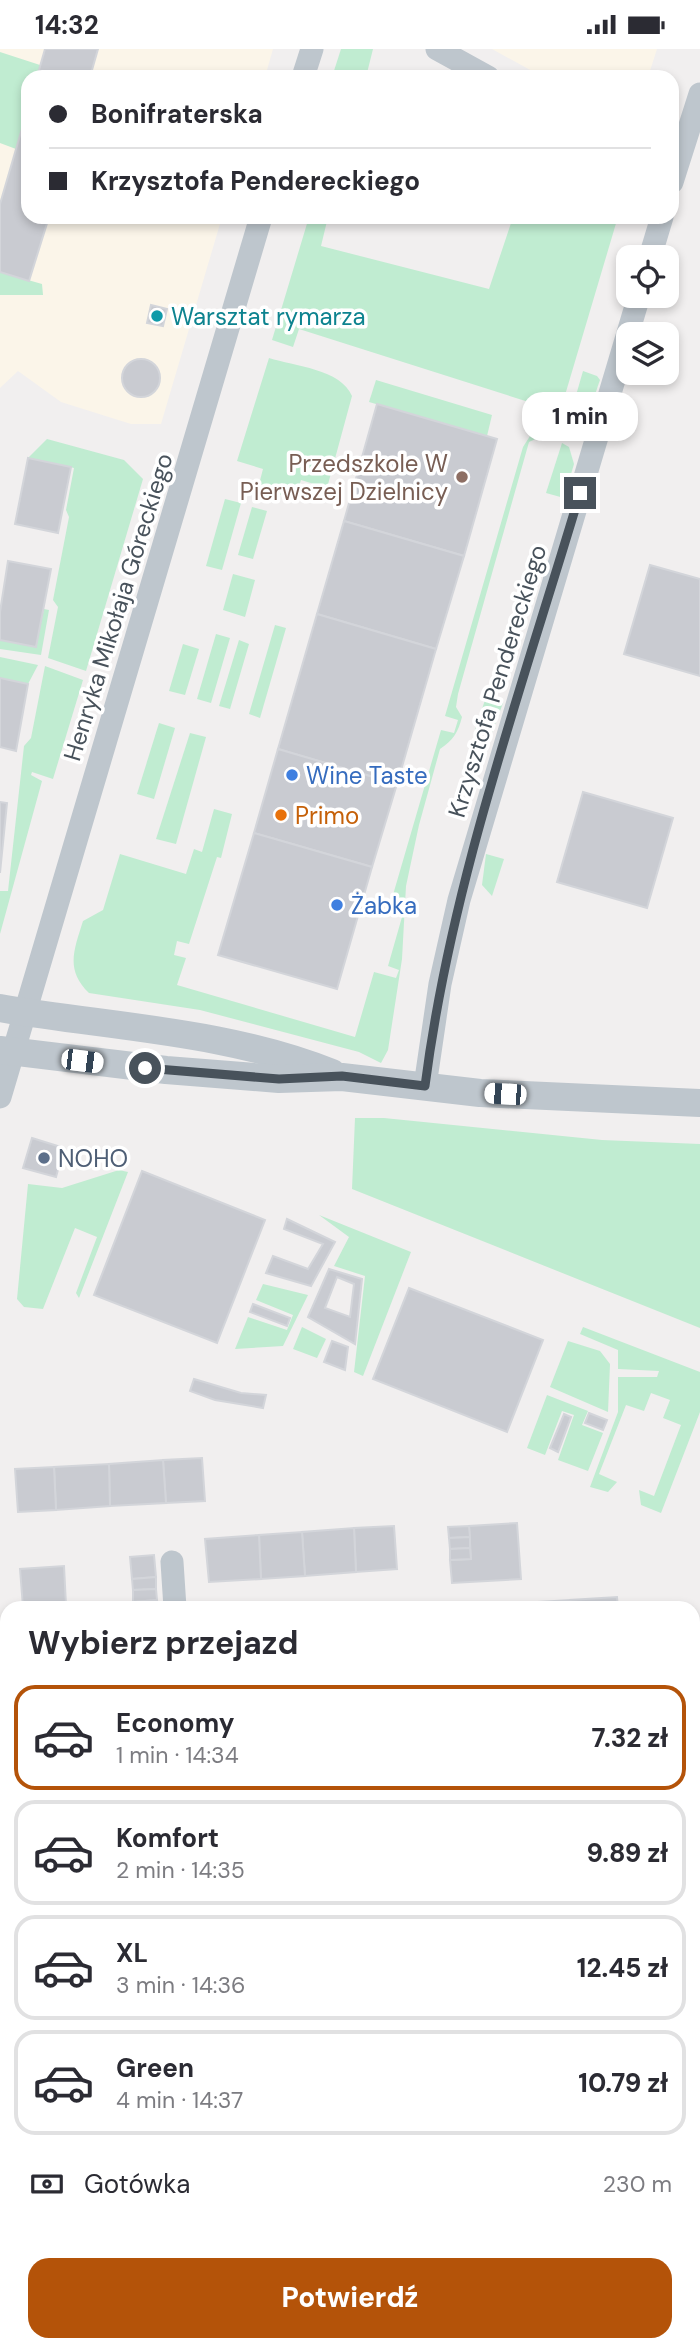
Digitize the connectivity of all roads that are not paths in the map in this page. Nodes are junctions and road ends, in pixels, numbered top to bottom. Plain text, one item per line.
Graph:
1 (312, 49) edge
2 (436, 49) edge
3 (305, 70) edge
4 (475, 70) edge
5 (700, 94) edge
6 (686, 144) edge
7 (679, 163) edge
8 (259, 224) edge
9 (660, 224) edge
10 (654, 245) edge
11 (635, 308) edge
12 (12, 1010) edge
13 (6, 1051) edge
14 (342, 1076) junction
15 (425, 1086) junction
16 (0, 1097) edge
17 (700, 1103) edge
18 (172, 1562) dead end
19 (175, 1601) edge

1 - 3 street
2 - 4 street
5 - 6 street
6 - 7 street
8 - 12 street, Henryka Mikołaja Góreckiego
9 - 10 street
11 - 15 street, Krzysztofa Pendereckiego
12 - 13 street, Henryka Mikołaja Góreckiego
12 - 14 street
13 - 14 street
13 - 16 street, Henryka Mikołaja Góreckiego
14 - 15 street
15 - 17 street
18 - 19 street

